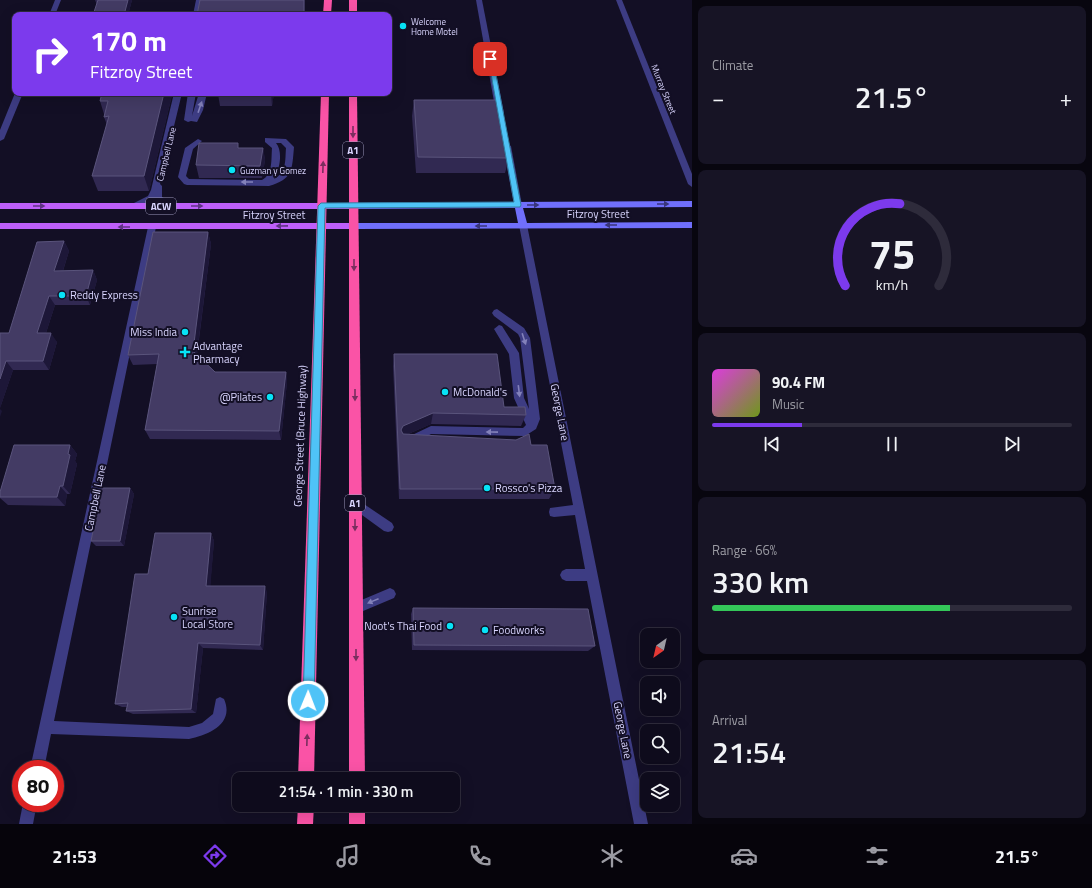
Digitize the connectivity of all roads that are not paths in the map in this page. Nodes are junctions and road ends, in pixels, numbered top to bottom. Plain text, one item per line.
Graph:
1 (58, 0) edge
2 (199, 0) edge
3 (328, 0) edge
4 (353, 0) edge
5 (479, 0) edge
6 (619, 0) edge
7 (53, 12) edge
8 (197, 12) edge
9 (327, 12) edge
10 (353, 12) edge
11 (18, 96) edge
12 (178, 96) edge
13 (178, 96) edge
14 (192, 96) edge
15 (202, 96) edge
16 (325, 96) edge
17 (353, 96) edge
18 (502, 122) edge
19 (505, 137) edge
20 (0, 139) edge
21 (198, 140) dead end
22 (263, 183) junction
23 (692, 184) edge
24 (692, 204) edge
25 (518, 205) junction
26 (0, 206) edge
27 (135, 206) junction
28 (174, 206) junction
29 (321, 206) junction
30 (354, 206) junction
31 (523, 225) junction
32 (692, 225) edge
33 (0, 226) edge
34 (321, 226) junction
35 (354, 226) junction
36 (152, 227) junction
37 (497, 313) dead end
38 (499, 329) dead end
39 (533, 423) junction
40 (517, 441) edge
41 (429, 442) edge
42 (355, 503) junction
43 (579, 510) junction
44 (554, 512) dead end
45 (388, 527) dead end
46 (566, 575) dead end
47 (592, 575) junction
48 (390, 594) dead end
49 (356, 608) junction
50 (220, 703) dead end
51 (46, 727) junction
52 (39, 760) edge
53 (306, 772) edge
54 (357, 772) edge
55 (28, 812) edge
56 (306, 812) edge
57 (357, 812) edge
58 (26, 824) edge
59 (305, 824) edge
60 (357, 824) edge
61 (641, 824) edge

1 - 7 street
2 - 8 street
3 - 9 highway
4 - 10 highway
5 - 18 street
6 - 23 street, Murray Street
11 - 20 street
12 - 28 street, Campbell Lane
13 - 27 street
14 -> 15 street
29 -> 16 highway, George Street (Bruce Highway)
17 -> 30 highway, A1
19 - 25 street, George Lane
22 -> 21 street
22 - 22 street
25 -> 24 street, Fitzroy Street
25 - 30 street, Fitzroy Street
25 - 31 street, George Lane
26 -> 27 main road, Fitzroy Street / ACW
27 - 28 main road, Fitzroy Street / ACW
28 -> 29 main road, Fitzroy Street / ACW
29 - 30 main road, Fitzroy Street
29 - 34 highway, George Street (Bruce Highway)
30 - 35 highway, A1
32 -> 31 street, Fitzroy Street
31 -> 35 street, Fitzroy Street
31 - 43 street, George Lane
36 -> 33 main road, Fitzroy Street / ACW
34 - 35 main road, Fitzroy Street / ACW
34 -> 36 main road, Fitzroy Street / ACW
53 -> 34 highway, George Street (Bruce Highway)
35 -> 42 highway, A1
36 - 51 street, Campbell Lane
37 -> 39 street
38 -> 39 street
39 - 40 street
39 -> 41 street
42 - 45 street
42 -> 49 highway, A1
43 - 44 street
43 - 47 street, George Lane
46 - 47 street
47 - 61 street, George Lane
48 -> 49 street
49 -> 54 highway, A1
50 - 51 street
51 - 52 street, Campbell Lane
55 - 58 street
56 - 59 highway
57 - 60 highway

